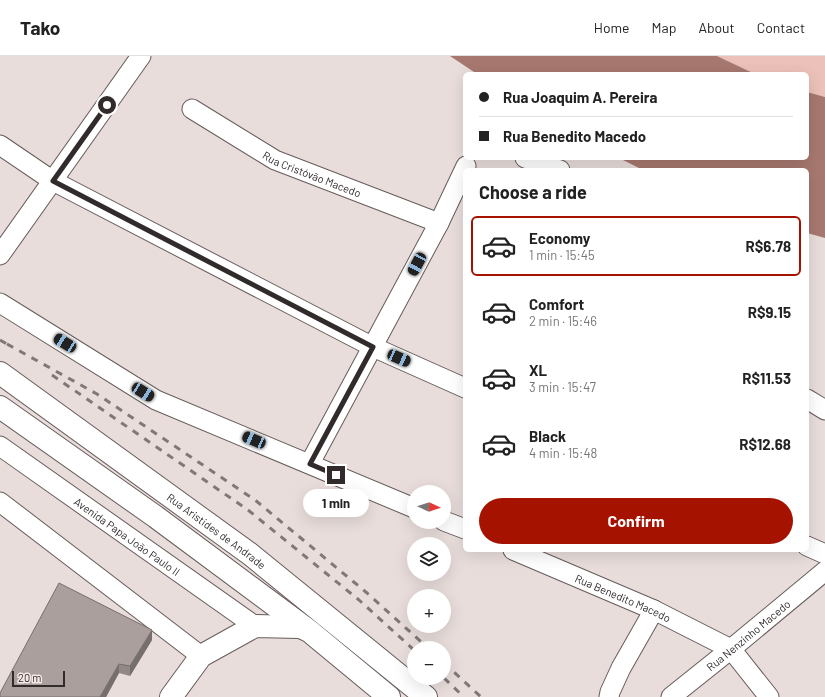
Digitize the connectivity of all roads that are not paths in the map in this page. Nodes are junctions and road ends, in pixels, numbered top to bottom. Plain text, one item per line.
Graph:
1 (142, 56) edge
2 (192, 109) dead end
3 (0, 145) edge
4 (531, 160) edge
5 (554, 168) edge
6 (463, 172) edge
7 (53, 181) junction
8 (439, 223) junction
9 (0, 255) edge
10 (0, 303) edge
11 (373, 347) junction
12 (0, 373) edge
13 (463, 387) edge
14 (809, 400) edge
15 (0, 407) edge
16 (825, 410) edge
17 (0, 446) edge
18 (310, 464) junction
19 (0, 502) edge
20 (407, 505) edge
21 (451, 523) edge
22 (463, 529) edge
23 (809, 547) edge
24 (518, 552) edge
25 (825, 554) edge
26 (825, 571) edge
27 (654, 610) junction
28 (255, 626) junction
29 (308, 630) junction
30 (732, 649) junction
31 (201, 656) junction
32 (171, 697) edge
33 (389, 697) edge
34 (426, 697) edge
35 (609, 697) edge
36 (671, 697) edge
37 (769, 697) edge

1 - 7 street
2 - 8 street, Rua Cristóvão Macedo
3 - 7 street
4 - 5 street
6 - 8 street
7 - 9 street
7 - 11 street
8 - 11 street
10 - 18 street
11 - 13 street
11 - 18 street
12 - 34 main road, Rua Aristides de Andrade
14 - 16 street
15 - 29 main road
17 - 28 street, Avenida Papa João Paulo II
18 - 20 street
19 - 31 street
21 - 22 street
23 - 25 street
24 - 27 street, Rua Benedito Macedo
26 - 30 street, Rua Nenzinho Macedo
27 - 30 street, Rua Benedito Macedo
27 - 35 street
28 - 29 main road
28 - 31 main road
29 - 33 main road
30 - 36 street, Rua Nenzinho Macedo
30 - 37 street
31 - 32 main road

